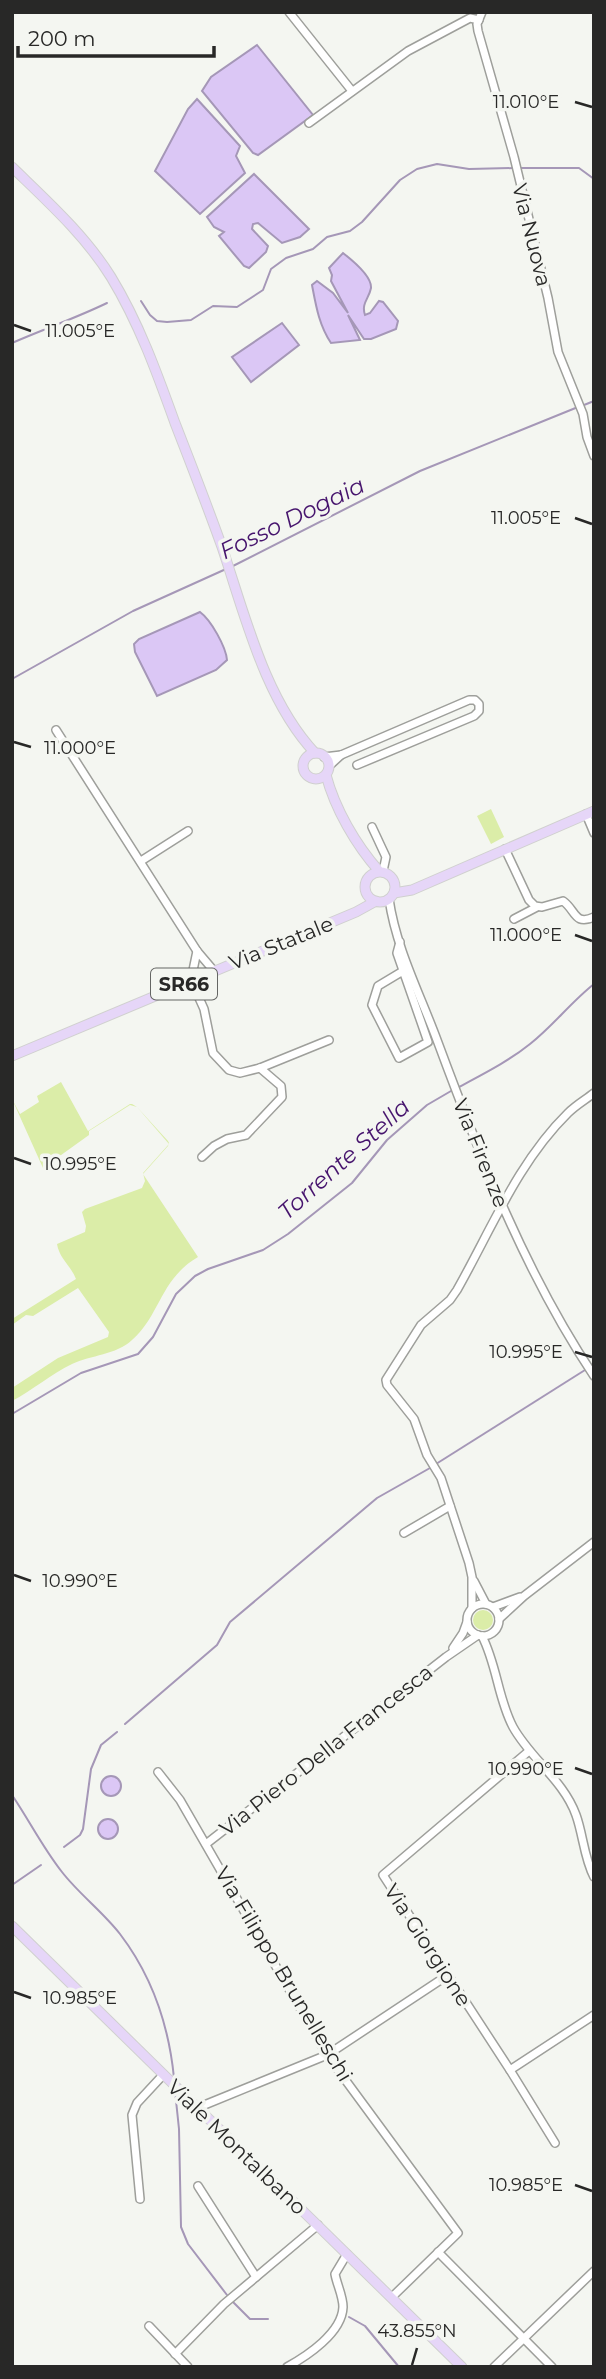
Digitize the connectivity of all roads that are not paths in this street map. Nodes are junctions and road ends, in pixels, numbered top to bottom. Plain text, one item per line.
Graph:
1 (289, 12) edge
2 (480, 16) edge
3 (352, 91) junction
4 (309, 123) dead end
5 (12, 167) edge
6 (594, 456) edge
7 (57, 730) dead end
8 (398, 731) junction
9 (299, 737) junction
10 (405, 746) junction
11 (304, 760) junction
12 (323, 763) junction
13 (357, 765) dead end
14 (315, 779) junction
15 (332, 795) junction
16 (590, 813) edge
17 (372, 827) dead end
18 (188, 831) dead end
19 (594, 833) edge
20 (505, 849) junction
21 (366, 856) junction
22 (141, 861) junction
23 (381, 871) junction
24 (369, 876) junction
25 (366, 892) junction
26 (393, 892) junction
27 (377, 902) junction
28 (537, 907) junction
29 (356, 912) junction
30 (594, 917) edge
31 (392, 919) junction
32 (514, 919) dead end
33 (400, 941) junction
34 (197, 951) junction
35 (195, 960) junction
36 (403, 971) junction
37 (210, 973) junction
38 (191, 980) junction
39 (329, 1040) dead end
40 (12, 1056) edge
41 (260, 1069) junction
42 (594, 1093) edge
43 (202, 1157) dead end
44 (502, 1205) junction
45 (594, 1376) edge
46 (450, 1506) junction
47 (404, 1533) dead end
48 (594, 1542) edge
49 (472, 1577) junction
50 (524, 1596) junction
51 (489, 1605) junction
52 (472, 1608) junction
53 (499, 1619) junction
54 (467, 1622) junction
55 (492, 1633) junction
56 (480, 1635) junction
57 (490, 1651) junction
58 (446, 1657) junction
59 (529, 1751) junction
60 (158, 1772) dead end
61 (206, 1844) junction
62 (594, 1877) edge
63 (12, 1926) edge
64 (448, 1975) junction
65 (594, 2015) edge
66 (327, 2055) junction
67 (509, 2070) junction
68 (165, 2077) junction
69 (197, 2108) junction
70 (555, 2143) dead end
71 (198, 2186) dead end
72 (140, 2199) dead end
73 (318, 2225) junction
74 (438, 2252) junction
75 (348, 2254) junction
76 (594, 2271) edge
77 (257, 2277) junction
78 (392, 2297) junction
79 (149, 2326) dead end
80 (521, 2338) junction
81 (175, 2354) junction
82 (188, 2367) edge
83 (287, 2367) edge
84 (462, 2367) edge
85 (494, 2367) edge
86 (552, 2367) edge

1 - 3 street
2 - 3 street
2 - 6 street, Via Nuova
3 - 4 street
5 - 9 main road
7 - 22 street
8 - 10 street
8 - 10 street
8 - 12 street
9 - 11 main road
9 - 12 main road
10 - 13 street
11 - 12 main road
11 - 14 main road
12 - 14 main road
12 - 15 main road
14 - 15 main road
15 - 21 main road
16 - 19 street
16 - 20 main road, SR66
17 - 23 street
18 - 22 street
20 - 26 main road, SR66
20 - 28 street
21 - 23 main road
21 - 24 main road
22 - 34 street
23 - 24 main road
23 - 26 main road
24 - 25 main road
25 - 27 main road
25 - 29 main road, Via Statale
26 - 27 main road, SR66
26 - 31 street
27 - 29 main road, Via Statale / SR66
27 - 31 street
28 - 30 street
28 - 32 street
29 - 37 main road, Via Statale / SR66
31 - 33 street, Via Firenze
33 - 36 street
33 - 44 street, Via Firenze
34 - 35 street
34 - 37 street
35 - 37 street
35 - 38 street
36 - 36 street
37 - 38 main road, Via Statale / SR66
38 - 40 main road, Via Statale / SR66
38 - 41 street
39 - 41 street
41 - 43 street
42 - 44 street
44 - 45 street, Via Firenze
44 - 46 street
46 - 47 street
46 - 49 street
48 - 50 street
49 - 51 street
49 - 52 street
50 - 51 street
50 - 53 street
51 - 52 street
51 - 53 street
52 - 54 street
53 - 55 street
54 - 56 street
54 - 58 street
55 - 56 street
55 - 57 street
56 - 57 street
56 - 58 street, Via Piero Della Francesca
57 - 59 street
58 - 61 street, Via Piero Della Francesca
59 - 62 street
59 - 64 street, Via Giorgione
60 - 61 street, Via Filippo Brunelleschi
61 - 66 street, Via Filippo Brunelleschi
63 - 68 main road, Viale Montalbano
64 - 66 street
64 - 67 street, Via Giorgione
65 - 67 street
66 - 69 street
66 - 74 street, Via Filippo Brunelleschi
67 - 70 street, Via Giorgione
68 - 69 main road, Viale Montalbano
68 - 72 street
69 - 73 main road, Viale Montalbano
71 - 77 street
73 - 75 main road, Viale Montalbano
73 - 77 street
74 - 78 street, Via Filippo Brunelleschi
74 - 80 street
75 - 78 main road, Viale Montalbano
75 - 83 street
76 - 80 street
77 - 81 street
78 - 84 main road, Viale Montalbano
79 - 81 street
80 - 85 street
80 - 86 street
81 - 82 street

